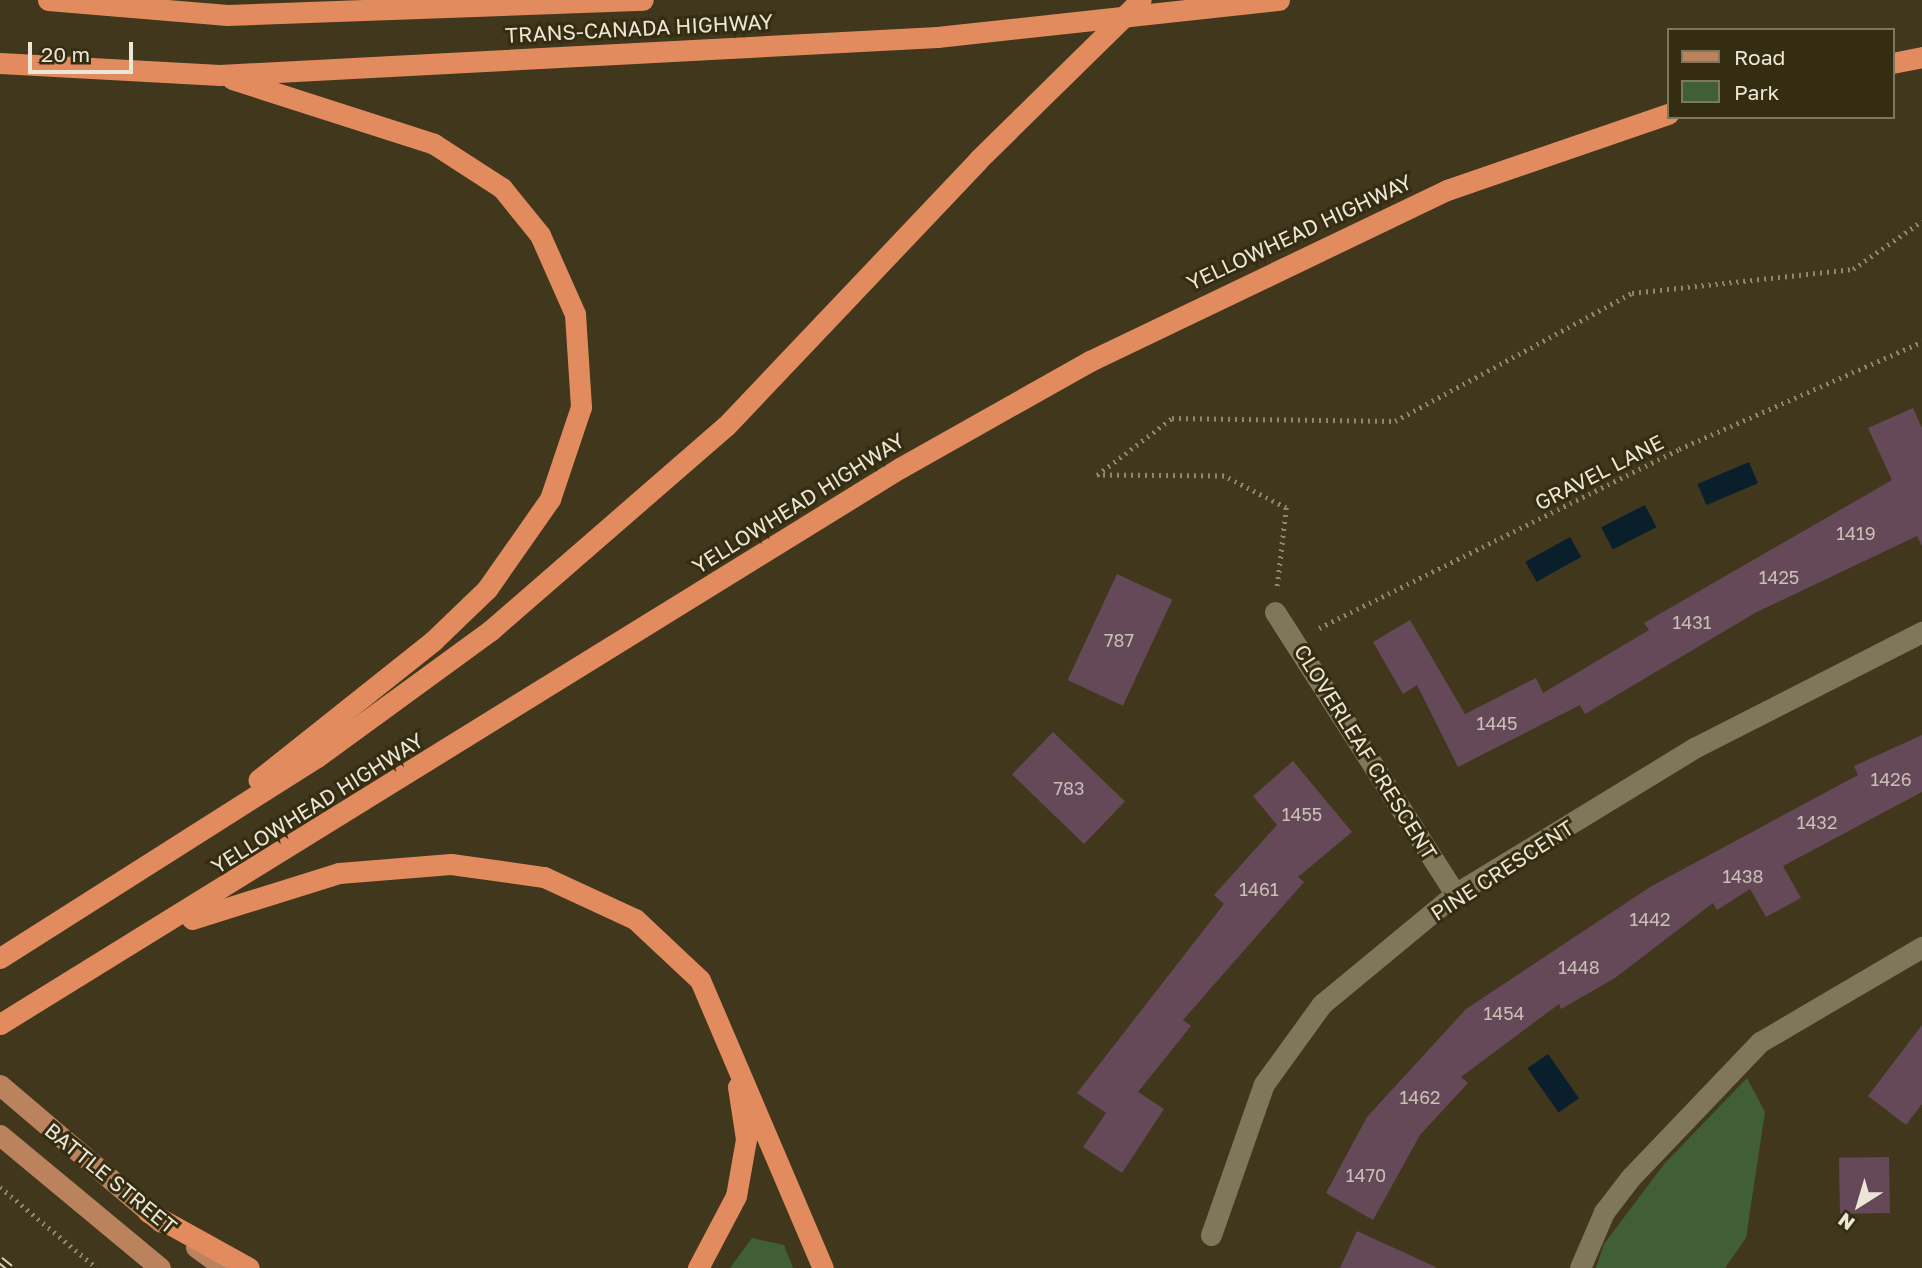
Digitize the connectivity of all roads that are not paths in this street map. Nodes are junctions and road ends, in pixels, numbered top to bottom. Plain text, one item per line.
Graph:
1 (48, 0) edge
2 (643, 0) edge
3 (1141, 0) edge
4 (1279, 0) edge
5 (1922, 57) edge
6 (0, 63) edge
7 (1894, 63) edge
8 (220, 75) junction
9 (1666, 115) edge
10 (1275, 612) road end
11 (1922, 632) edge
12 (128, 878) junction
13 (1455, 894) junction
14 (164, 927) junction
15 (1922, 947) edge
16 (0, 958) edge
17 (0, 1024) edge
18 (733, 1054) junction
19 (0, 1085) edge
20 (0, 1135) edge
21 (148, 1212) junction
22 (1211, 1235) dead end
23 (160, 1268) edge
24 (225, 1268) edge
25 (249, 1268) edge
26 (698, 1268) edge
27 (823, 1268) edge
28 (1580, 1268) edge

1 - 2 highway, TRANS-CANADA HIGHWAY
3 - 12 highway, YELLOWHEAD HIGHWAY
4 - 8 highway, TRANS-CANADA HIGHWAY
5 - 7 highway
6 - 8 highway, TRANS-CANADA HIGHWAY
8 - 12 highway
9 - 14 highway, YELLOWHEAD HIGHWAY
10 - 13 street, CLOVERLEAF CRESCENT
11 - 13 street, PINE CRESCENT
12 - 16 highway, YELLOWHEAD HIGHWAY
13 - 22 street, PINE CRESCENT
14 - 17 highway, YELLOWHEAD HIGHWAY
14 - 18 highway
15 - 28 street
18 - 26 highway
18 - 27 highway
19 - 21 main road, BATTLE STREET
20 - 23 main road, BATTLE STREET
21 - 24 main road, BATTLE STREET
21 - 25 highway

